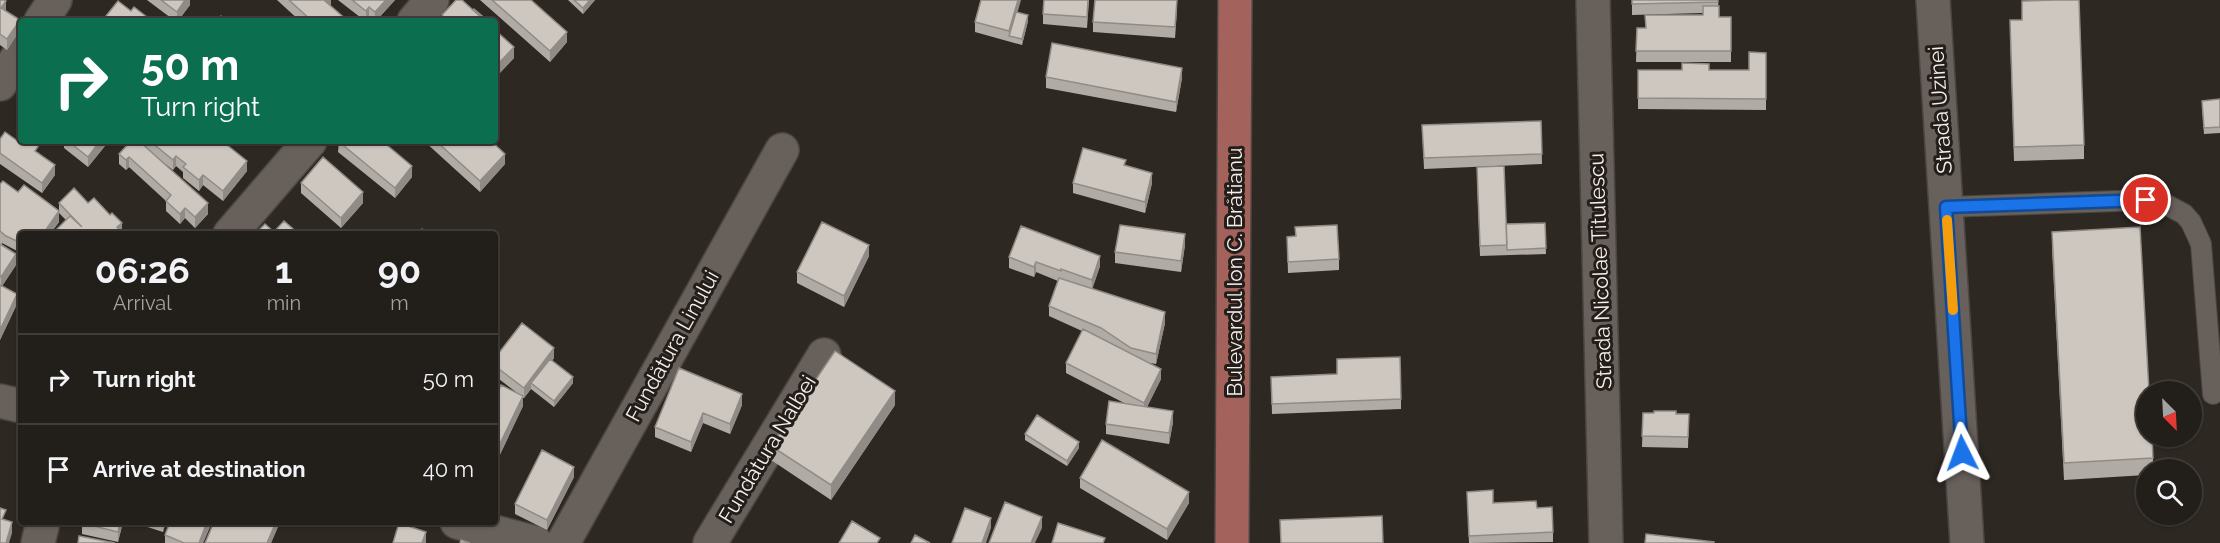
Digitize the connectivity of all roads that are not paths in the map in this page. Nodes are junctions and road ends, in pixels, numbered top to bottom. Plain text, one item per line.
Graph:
1 (55, 0) edge
2 (432, 0) edge
3 (1235, 0) edge
4 (1593, 0) edge
5 (1933, 0) edge
6 (43, 18) edge
7 (417, 18) edge
8 (18, 57) edge
9 (0, 84) edge
10 (307, 144) edge
11 (782, 150) dead end
12 (1946, 207) junction
13 (233, 231) edge
14 (824, 355) dead end
15 (2213, 394) dead end
16 (0, 401) edge
17 (18, 405) edge
18 (42, 525) edge
19 (469, 525) edge
20 (38, 543) edge
21 (536, 543) edge
22 (563, 543) edge
23 (710, 543) edge
24 (1232, 543) edge
25 (1606, 543) edge
26 (1967, 543) edge

1 - 6 street
2 - 7 street
3 - 24 main road, Bulevardul Ion C. Brătianu
4 - 25 street, Strada Nicolae Titulescu
5 - 12 street, Strada Uzinei
8 - 9 street
10 - 13 street
11 - 22 street, Fundătura Linului
12 - 15 lane
12 - 26 street, Strada Uzinei
14 - 23 street, Fundătura Nalbei
16 - 17 street
18 - 20 street
19 - 21 street

